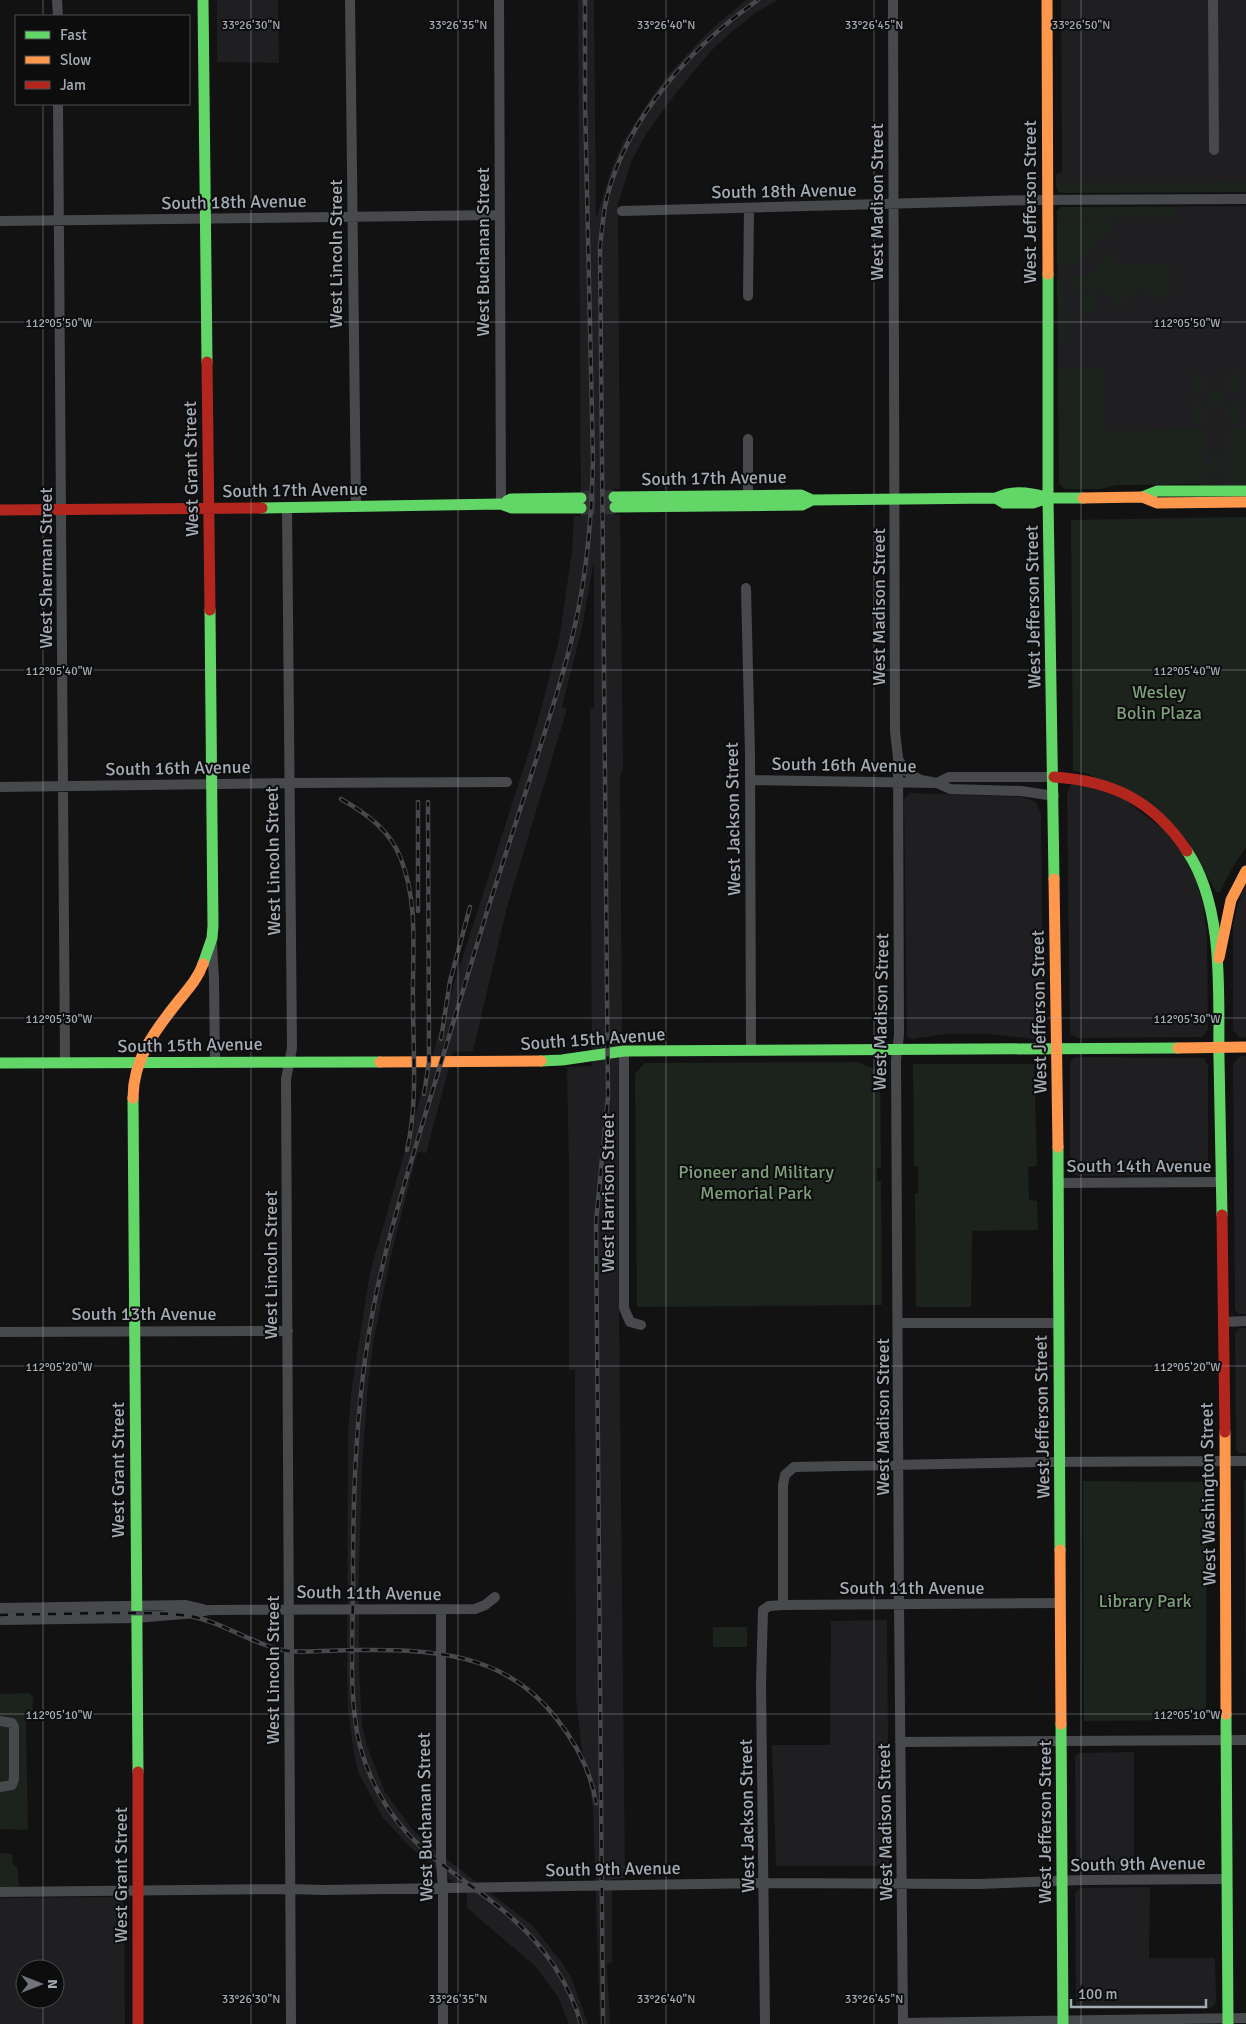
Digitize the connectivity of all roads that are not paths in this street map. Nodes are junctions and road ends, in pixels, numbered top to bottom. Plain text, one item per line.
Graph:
1 (58, 0) edge
2 (203, 0) edge
3 (350, 0) edge
4 (499, 0) edge
5 (893, 0) edge
6 (1047, 0) edge
7 (1213, 0) edge
8 (58, 15) edge
9 (58, 105) edge
10 (1214, 150) dead end
11 (1246, 199) edge
12 (1048, 200) junction
13 (894, 204) junction
14 (749, 208) junction
15 (622, 211) dead end
16 (499, 215) junction
17 (353, 217) junction
18 (59, 220) junction
19 (206, 220) junction
20 (0, 221) edge
21 (748, 296) dead end
22 (748, 439) dead end
23 (1246, 491) edge
24 (1142, 497) junction
25 (1048, 498) junction
26 (895, 499) junction
27 (748, 500) junction
28 (614, 502) tunnel mouth
29 (1246, 502) edge
30 (581, 503) tunnel mouth
31 (501, 504) junction
32 (287, 507) junction
33 (356, 507) junction
34 (209, 508) junction
35 (0, 510) edge
36 (62, 510) junction
37 (746, 588) dead end
38 (898, 758) junction
39 (1054, 777) junction
40 (750, 780) junction
41 (898, 781) junction
42 (507, 782) dead end
43 (289, 783) junction
44 (937, 783) junction
45 (212, 784) junction
46 (63, 786) junction
47 (0, 787) edge
48 (1054, 796) junction
49 (1246, 871) edge
50 (212, 938) junction
51 (1218, 964) junction
52 (1219, 1047) junction
53 (1246, 1047) edge
54 (1057, 1049) junction
55 (752, 1050) junction
56 (898, 1050) junction
57 (624, 1051) junction
58 (289, 1061) junction
59 (215, 1062) junction
60 (0, 1063) edge
61 (65, 1063) junction
62 (138, 1063) junction
63 (1221, 1182) junction
64 (1058, 1183) junction
65 (1246, 1321) edge
66 (1223, 1322) junction
67 (898, 1323) junction
68 (1058, 1323) junction
69 (641, 1325) dead end
70 (134, 1330) junction
71 (288, 1331) junction
72 (0, 1332) edge
73 (1225, 1461) junction
74 (1246, 1461) edge
75 (1060, 1462) junction
76 (899, 1465) junction
77 (495, 1597) dead end
78 (1060, 1602) junction
79 (782, 1604) junction
80 (899, 1604) junction
81 (0, 1608) edge
82 (289, 1608) junction
83 (764, 1608) joint
84 (441, 1610) junction
85 (136, 1612) junction
86 (0, 1620) edge
87 (0, 1721) edge
88 (1227, 1740) junction
89 (1246, 1740) edge
90 (900, 1742) junction
91 (1062, 1742) junction
92 (0, 1787) edge
93 (1227, 1879) junction
94 (1063, 1882) junction
95 (764, 1883) junction
96 (902, 1884) junction
97 (290, 1889) junction
98 (442, 1889) junction
99 (139, 1891) junction
100 (0, 1892) edge
101 (1246, 2018) edge
102 (1228, 2021) edge
103 (1063, 2022) edge
104 (903, 2023) edge
105 (138, 2024) edge
106 (291, 2024) edge
107 (443, 2024) edge
108 (765, 2024) edge

1 - 8 street
2 - 19 main road, West Grant Street
3 - 17 street, West Lincoln Street
4 - 16 street, West Buchanan Street
5 - 13 street, West Madison Street
6 - 12 main road, West Jefferson Street
7 - 10 street
9 - 18 street, West Sherman Street
11 - 12 street, South 18th Avenue
12 - 13 street, South 18th Avenue
12 - 25 main road, West Jefferson Street
13 - 14 street, South 18th Avenue
13 - 26 street, West Madison Street
14 - 15 street, South 18th Avenue
14 - 21 street
16 - 17 street, South 18th Avenue
16 - 31 street, West Buchanan Street
17 - 19 street, South 18th Avenue
17 - 33 street, West Lincoln Street
18 - 19 street, South 18th Avenue
18 - 20 street, South 18th Avenue
18 - 36 street, West Sherman Street
19 - 34 main road, West Grant Street
22 - 27 street
23 - 24 main road, South 17th Avenue
24 - 25 main road, South 17th Avenue
24 - 29 main road, South 17th Avenue
25 - 26 main road, South 17th Avenue
25 - 39 main road, West Jefferson Street
26 - 27 main road, South 17th Avenue
26 - 38 street, West Madison Street
27 - 28 main road, South 17th Avenue
30 - 31 main road, South 17th Avenue
31 - 33 main road, South 17th Avenue
32 - 33 main road, South 17th Avenue
32 - 34 main road, South 17th Avenue
32 - 43 street, West Lincoln Street
34 - 36 main road, South 17th Avenue
34 - 45 main road, West Grant Street
35 - 36 main road, South 17th Avenue
36 - 46 street, West Sherman Street
37 - 40 street, West Jackson Street
38 - 41 street, West Madison Street
38 - 44 street, South 16th Avenue
39 - 44 street, South 16th Avenue
39 - 48 main road, West Jefferson Street
39 - 51 main road, West Washington Street
40 - 41 street, South 16th Avenue
40 - 55 street, West Jackson Street
41 - 44 street, South 16th Avenue
41 - 56 street, West Madison Street
42 - 43 street, South 16th Avenue
43 - 45 street, South 16th Avenue
43 - 58 street, West Lincoln Street
44 - 48 street, South 16th Avenue
45 - 46 street, South 16th Avenue
45 - 50 main road, West Grant Street
46 - 47 street, South 16th Avenue
46 - 61 street, West Sherman Street
48 - 54 main road, West Jefferson Street
49 - 51 main road, West Washington Street
50 - 59 street, West Grant Street
50 - 62 main road, West Grant Street
51 - 52 main road, West Washington Street
52 - 53 main road, South 15th Avenue
52 - 54 main road, South 15th Avenue
52 - 63 main road, West Washington Street
54 - 56 main road, South 15th Avenue
54 - 64 main road, West Jefferson Street
55 - 56 main road, South 15th Avenue
55 - 57 main road, South 15th Avenue
56 - 67 street, West Madison Street
57 - 58 main road, South 15th Avenue
57 - 69 street, West Harrison Street
58 - 59 main road, South 15th Avenue
58 - 71 street, West Lincoln Street
59 - 62 main road, South 15th Avenue
60 - 61 main road, South 15th Avenue
61 - 62 main road, South 15th Avenue
62 - 70 main road, West Grant Street
63 - 64 street, South 14th Avenue
63 - 66 main road, West Washington Street
64 - 68 main road, West Jefferson Street
65 - 66 street
66 - 73 main road, West Washington Street
67 - 68 street
67 - 76 street, West Madison Street
68 - 75 main road, West Jefferson Street
70 - 71 street, South 13th Avenue
70 - 72 street, South 13th Avenue
70 - 85 main road, West Grant Street
71 - 82 street, West Lincoln Street
73 - 74 street
73 - 75 street
73 - 88 main road, West Washington Street
75 - 76 street
75 - 78 main road, West Jefferson Street
76 - 79 street
76 - 80 street, West Madison Street
77 - 84 street, South 11th Avenue
78 - 80 street, South 11th Avenue
78 - 91 main road, West Jefferson Street
79 - 80 street, South 11th Avenue
79 - 83 street, South 11th Avenue
80 - 90 street, West Madison Street
81 - 85 street, South 11th Avenue
82 - 84 street, South 11th Avenue
82 - 85 street, South 11th Avenue
82 - 97 street, West Lincoln Street
83 - 95 street, West Jackson Street
84 - 98 street, West Buchanan Street
85 - 86 street, South 11th Avenue
85 - 99 main road, West Grant Street
87 - 92 street
88 - 89 street
88 - 91 street
88 - 93 main road, West Washington Street
90 - 91 street
90 - 96 street, West Madison Street
91 - 94 main road, West Jefferson Street
93 - 94 street, South 9th Avenue
93 - 102 main road, West Washington Street
94 - 96 street, South 9th Avenue
94 - 103 main road, West Jefferson Street
95 - 96 street, South 9th Avenue
95 - 98 street, South 9th Avenue
95 - 108 street, West Jackson Street
96 - 104 street, West Madison Street
97 - 98 street, South 9th Avenue
97 - 99 street, South 9th Avenue
97 - 106 street, West Lincoln Street
98 - 107 street, West Buchanan Street
99 - 100 street, South 9th Avenue
99 - 105 main road, West Grant Street
101 - 102 street
102 - 103 street
103 - 104 street

